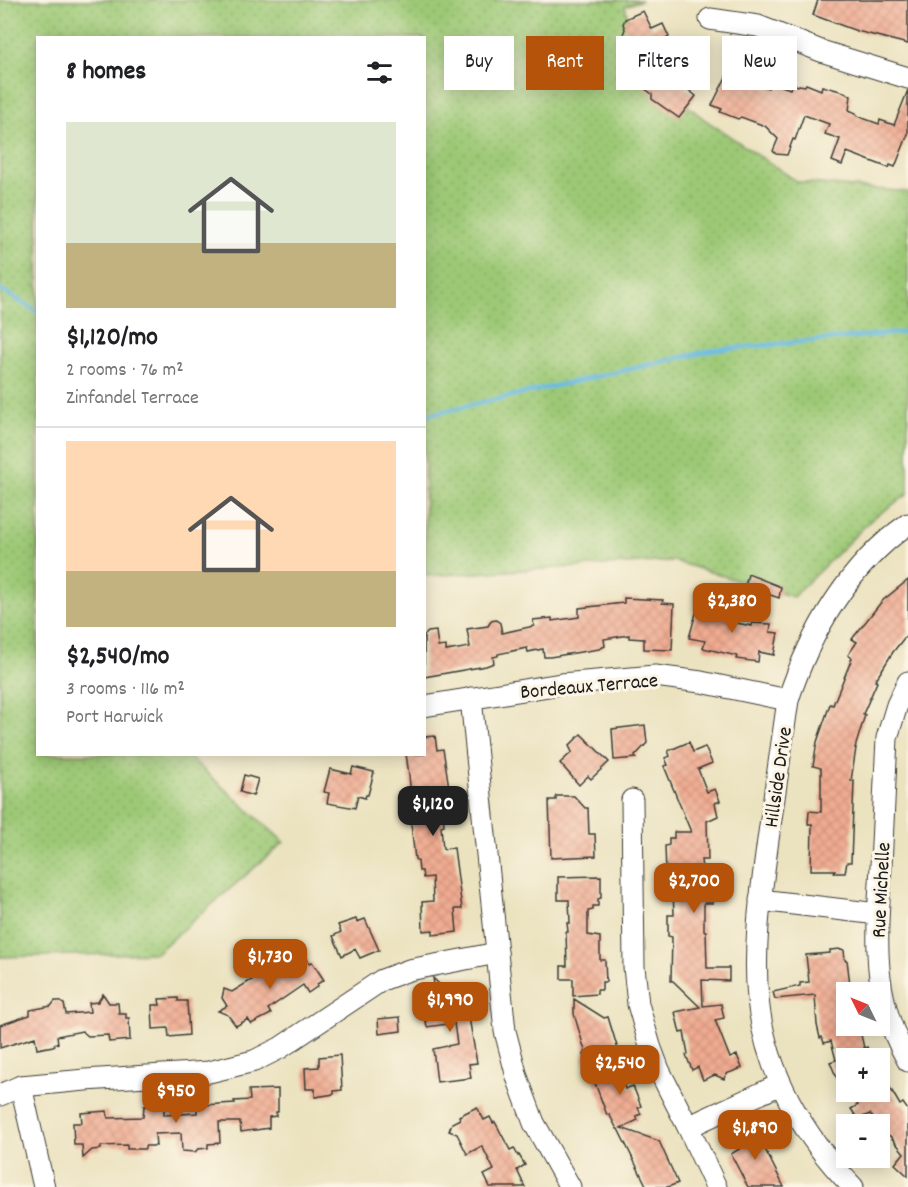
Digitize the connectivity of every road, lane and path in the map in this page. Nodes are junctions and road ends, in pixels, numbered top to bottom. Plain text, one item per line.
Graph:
1 (710, 19) dead end
2 (908, 78) edge
3 (908, 524) edge
4 (908, 682) edge
5 (471, 698) junction
6 (788, 700) junction
7 (426, 706) edge
8 (632, 800) dead end
9 (760, 900) junction
10 (879, 914) junction
11 (497, 953) junction
12 (908, 1061) edge
13 (781, 1084) junction
14 (21, 1086) junction
15 (0, 1095) edge
16 (688, 1127) junction
17 (44, 1187) edge
18 (570, 1187) edge
19 (716, 1187) edge
20 (853, 1187) edge

1 - 2 street
3 - 6 street, Hillside Drive
4 - 10 street, Rue Michelle
5 - 6 street, Bordeaux Terrace
5 - 7 street, Bordeaux Terrace
5 - 11 street
6 - 9 street, Hillside Drive
8 - 16 street
9 - 10 street
9 - 13 street, Hillside Drive
10 - 12 street, Rue Michelle
11 - 14 street
11 - 18 street
13 - 16 street
13 - 20 street, Hillside Drive
14 - 15 street
14 - 17 street
16 - 19 street

